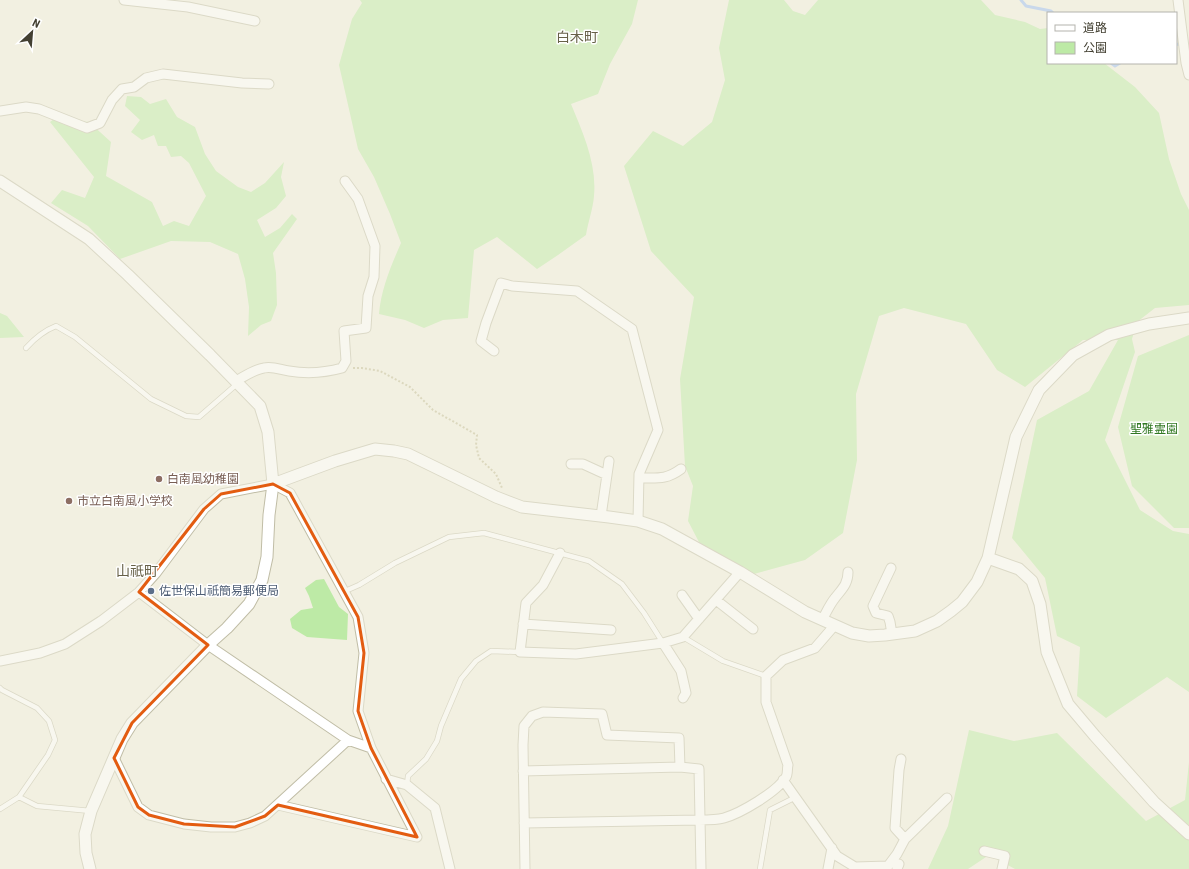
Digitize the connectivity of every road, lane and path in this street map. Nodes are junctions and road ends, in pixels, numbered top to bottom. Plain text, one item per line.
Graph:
1 (124, 0) edge
2 (1178, 0) edge
3 (255, 21) dead end
4 (1189, 75) edge
5 (269, 84) dead end
6 (0, 111) edge
7 (0, 181) edge
8 (344, 181) dead end
9 (1189, 318) edge
10 (26, 348) dead end
11 (494, 351) dead end
12 (342, 368) junction
13 (237, 382) junction
14 (609, 461) dead end
15 (571, 464) dead end
16 (682, 469) dead end
17 (607, 476) junction
18 (639, 478) junction
19 (273, 484) junction
20 (498, 498) junction
21 (601, 516) junction
22 (638, 522) junction
23 (560, 553) junction
24 (988, 558) junction
25 (891, 568) dead end
26 (740, 572) junction
27 (848, 572) dead end
28 (140, 592) junction
29 (343, 592) junction
30 (682, 594) dead end
31 (716, 600) junction
32 (699, 619) junction
33 (822, 620) junction
34 (523, 624) junction
35 (834, 626) junction
36 (753, 629) dead end
37 (611, 630) dead end
38 (892, 634) junction
39 (683, 637) junction
40 (663, 643) junction
41 (208, 645) junction
42 (520, 652) junction
43 (0, 662) edge
44 (766, 676) junction
45 (0, 688) edge
46 (682, 698) dead end
47 (348, 740) junction
48 (371, 748) junction
49 (114, 758) junction
50 (901, 759) dead end
51 (680, 767) junction
52 (523, 771) junction
53 (386, 779) junction
54 (783, 780) junction
55 (407, 785) junction
56 (19, 797) junction
57 (796, 798) junction
58 (947, 798) dead end
59 (278, 805) junction
60 (0, 809) edge
61 (90, 811) junction
62 (700, 820) junction
63 (524, 823) junction
64 (1189, 834) edge
65 (905, 839) junction
66 (832, 848) junction
67 (984, 851) dead end
68 (856, 868) edge
69 (90, 869) edge
70 (450, 869) edge
71 (525, 869) edge
72 (701, 869) edge
73 (760, 869) edge
74 (828, 869) edge
75 (1002, 869) edge

1 - 3 street
2 - 4 street
5 - 6 street
7 - 13 street
8 - 12 street
9 - 24 street
10 - 13 lane
11 - 18 street
12 - 13 street
12 - 20 path
13 - 19 street
14 - 17 street
15 - 17 street
16 - 18 street
17 - 21 street
18 - 22 street
19 - 20 street
19 - 28 street
19 - 29 street
19 - 41 street
20 - 21 street
21 - 22 street
22 - 26 street
23 - 29 lane
23 - 34 street
23 - 40 lane
24 - 38 street
24 - 64 street
25 - 38 street
26 - 31 street
26 - 33 street
27 - 33 street
28 - 41 street
28 - 43 street
29 - 48 street
30 - 32 street
31 - 32 street
31 - 36 street
32 - 39 street
33 - 35 street
34 - 37 street
34 - 42 street
35 - 38 street
35 - 44 street
39 - 40 street
39 - 44 lane
40 - 42 street
40 - 46 street
41 - 47 street
41 - 49 street
42 - 55 lane
44 - 54 street
45 - 56 lane
47 - 48 street
47 - 59 street
48 - 53 street
49 - 59 street
49 - 61 street
50 - 65 street
51 - 52 street
51 - 52 street
51 - 62 street
52 - 63 street
53 - 55 street
53 - 59 street
54 - 57 street
54 - 62 street
55 - 70 street
56 - 60 lane
56 - 61 lane
57 - 66 street
57 - 73 lane
58 - 65 street
61 - 69 street
62 - 63 street
62 - 72 street
63 - 71 street
65 - 68 street
66 - 68 street
66 - 74 street
67 - 75 street

